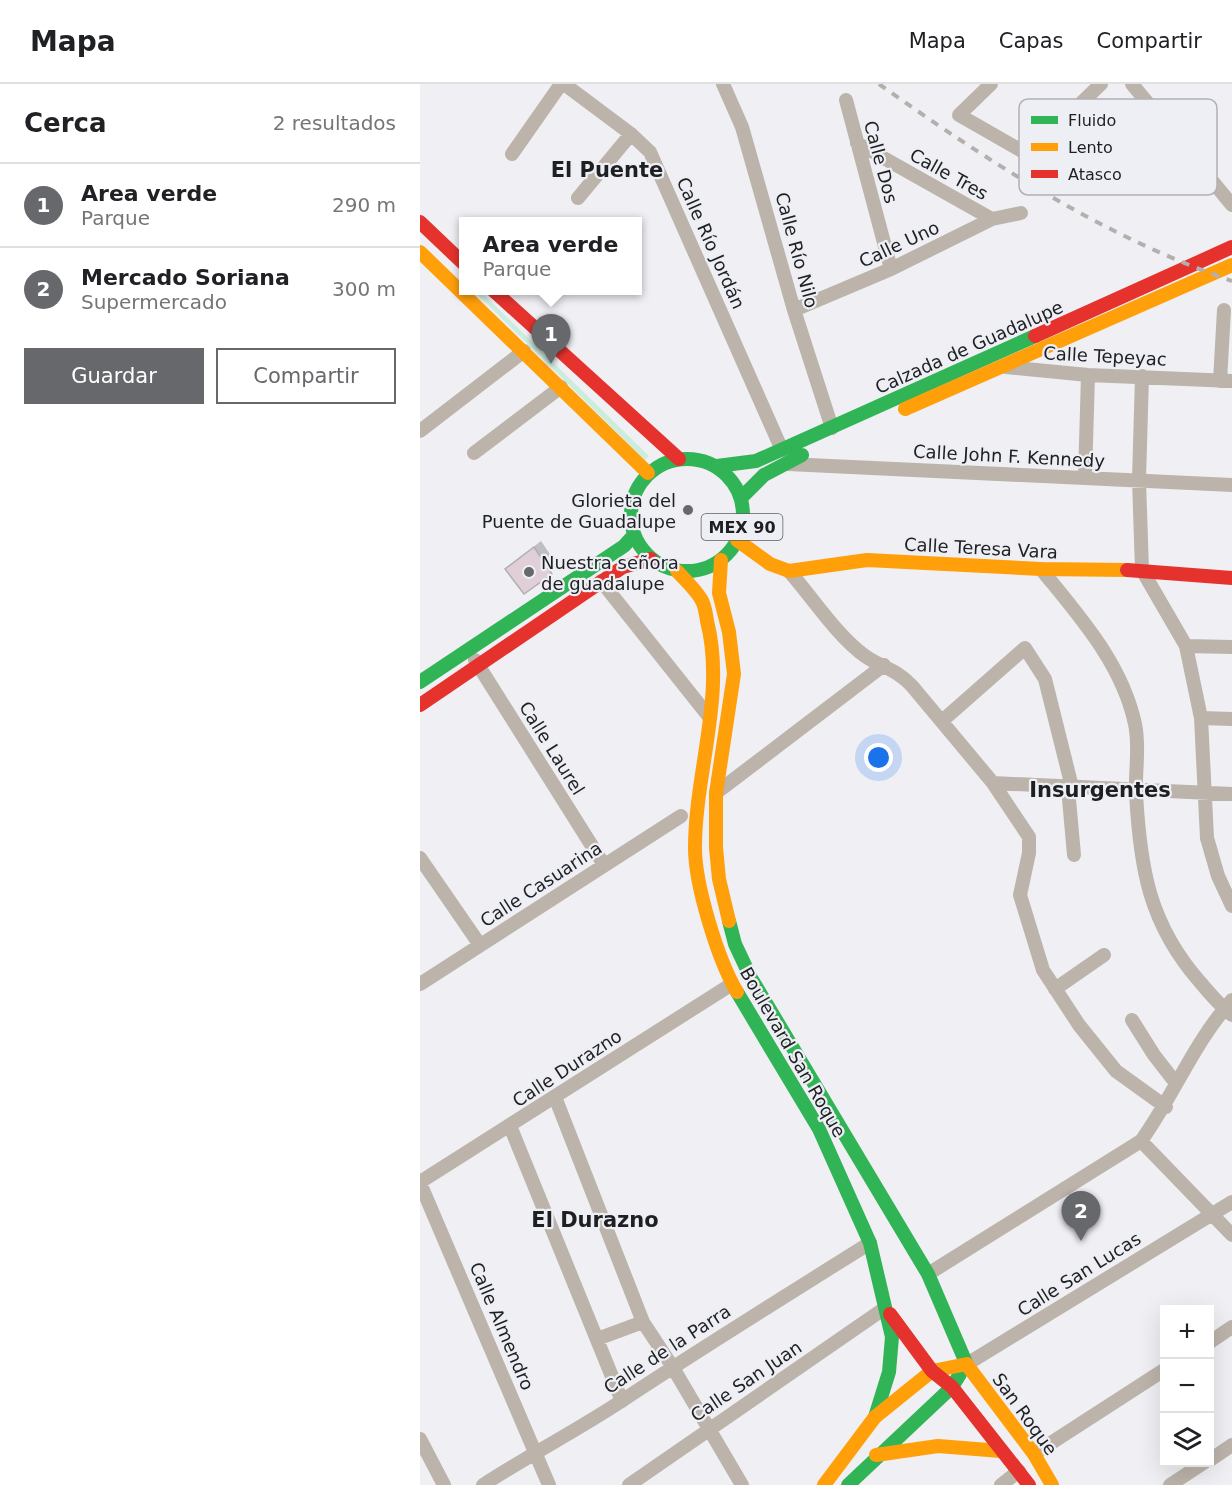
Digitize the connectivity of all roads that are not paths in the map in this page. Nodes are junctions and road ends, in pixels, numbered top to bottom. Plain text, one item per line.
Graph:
1 (562, 84) edge
2 (723, 84) edge
3 (991, 84) edge
4 (1101, 84) edge
5 (1132, 84) edge
6 (1085, 99) edge
7 (1144, 99) edge
8 (846, 100) dead end
9 (631, 134) junction
10 (857, 143) junction
11 (1019, 150) edge
12 (512, 154) dead end
13 (1217, 187) edge
14 (578, 198) dead end
15 (1232, 205) edge
16 (1021, 213) dead end
17 (992, 219) junction
18 (420, 222) edge
19 (1232, 248) edge
20 (421, 254) edge
21 (459, 259) edge
22 (1232, 265) edge
23 (891, 269) junction
24 (459, 290) edge
25 (465, 295) edge
26 (497, 295) edge
27 (794, 310) junction
28 (1224, 310) dead end
29 (524, 351) junction
30 (977, 363) junction
31 (1005, 367) junction
32 (1088, 375) junction
33 (1142, 376) junction
34 (1226, 381) edge
35 (561, 387) junction
36 (422, 426) edge
37 (832, 428) junction
38 (474, 453) dead end
39 (783, 457) junction
40 (678, 459) junction
41 (717, 466) junction
42 (648, 473) junction
43 (1085, 478) junction
44 (1139, 480) junction
45 (1232, 485) edge
46 (741, 498) junction
47 (634, 535) junction
48 (737, 540) junction
49 (651, 559) junction
50 (721, 560) junction
51 (1041, 569) junction
52 (1142, 570) junction
53 (677, 571) junction
54 (789, 571) junction
55 (1232, 578) edge
56 (601, 581) junction
57 (1186, 646) junction
58 (1232, 647) edge
59 (469, 651) junction
60 (884, 665) junction
61 (478, 666) junction
62 (420, 682) edge
63 (420, 705) edge
64 (710, 718) junction
65 (1201, 718) junction
66 (1232, 719) edge
67 (942, 721) junction
68 (993, 783) junction
69 (1070, 788) junction
70 (1136, 789) junction
71 (716, 793) junction
72 (1205, 793) junction
73 (1232, 794) edge
74 (681, 816) dead end
75 (1074, 855) dead end
76 (420, 858) edge
77 (604, 865) junction
78 (1232, 906) edge
79 (480, 945) junction
80 (1104, 955) dead end
81 (420, 984) edge
82 (732, 984) junction
83 (1055, 989) junction
84 (1229, 1008) edge
85 (1132, 1020) dead end
86 (1176, 1082) junction
87 (555, 1097) junction
88 (1166, 1107) junction
89 (510, 1126) junction
90 (1142, 1141) junction
91 (420, 1182) edge
92 (1232, 1202) edge
93 (1210, 1214) junction
94 (1232, 1234) edge
95 (870, 1243) junction
96 (928, 1274) junction
97 (885, 1308) junction
98 (643, 1322) junction
99 (1232, 1327) edge
100 (597, 1339) junction
101 (1214, 1339) edge
102 (967, 1365) junction
103 (672, 1366) junction
104 (932, 1371) junction
105 (1160, 1373) edge
106 (952, 1387) junction
107 (622, 1401) junction
108 (875, 1417) junction
109 (709, 1427) junction
110 (420, 1439) edge
111 (1232, 1445) edge
112 (536, 1451) junction
113 (1000, 1451) junction
114 (1034, 1454) junction
115 (876, 1455) junction
116 (1214, 1457) edge
117 (1197, 1467) edge
118 (1019, 1471) junction
119 (444, 1485) edge
120 (483, 1485) edge
121 (549, 1485) edge
122 (629, 1485) edge
123 (742, 1485) edge
124 (824, 1485) edge
125 (848, 1485) edge
126 (1001, 1485) edge
127 (1029, 1485) edge
128 (1052, 1485) edge
129 (1170, 1485) edge

1 - 9 street, Calle Río Jordán
1 - 12 street
2 - 27 street, Calle Río Nilo
3 - 11 street
4 - 6 street
5 - 7 street
8 - 10 street, Calle Dos
9 - 14 street
9 - 39 street, Calle Río Jordán
10 - 17 street, Calle Tres
10 - 23 street, Calle Dos
13 - 15 street
16 - 17 street, Calle Uno
17 - 23 street, Calle Uno
18 - 21 main road
19 - 30 main road, Calzada de Guadalupe / MEX 90
20 - 24 main road
22 - 31 main road, Calzada de Guadalupe / MEX 90
23 - 27 street, Calle Uno
25 - 29 main road
26 - 40 main road
27 - 37 street, Calle Río Nilo
28 - 34 street
29 - 35 main road
29 - 36 street
30 - 31 street, Calle Tepeyac
30 - 37 main road, Calzada de Guadalupe / MEX 90
31 - 32 street, Calle Tepeyac
31 - 39 main road, Calzada de Guadalupe / MEX 90
32 - 33 street, Calle Tepeyac
32 - 43 street
33 - 34 street, Calle Tepeyac
33 - 44 street
35 - 38 street
35 - 42 main road
37 - 39 main road, Calzada de Guadalupe / MEX 90
39 - 41 main road, Calzada de Guadalupe / MEX 90
39 - 43 street, Calle John F. Kennedy
39 - 46 main road, Calzada de Guadalupe / MEX 90
40 - 41 main road, MEX 90
40 - 42 main road
41 - 46 main road, MEX 90
42 - 47 main road
43 - 44 street, Calle John F. Kennedy
44 - 45 street, Calle John F. Kennedy
44 - 52 street
46 - 48 main road, MEX 90
47 - 49 main road
47 - 59 main road
48 - 50 main road, MEX 90
48 - 54 main road
49 - 53 main road
49 - 56 main road
50 - 53 main road, MEX 90
50 - 71 main road, Boulevard San Roque
51 - 52 main road, Calle Teresa Vara
51 - 54 main road, Calle Teresa Vara
51 - 70 street
52 - 55 main road, Calle Teresa Vara
52 - 57 street
53 - 64 main road, Boulevard San Roque
54 - 60 street
56 - 61 main road
56 - 64 street
57 - 58 street
57 - 65 street
59 - 61 street, Calle Laurel
59 - 62 main road
60 - 67 street
60 - 71 street
61 - 63 main road
61 - 77 street, Calle Laurel
64 - 82 main road, Boulevard San Roque
65 - 66 street
65 - 72 street
67 - 68 street
67 - 69 street
68 - 69 street
68 - 83 street
69 - 70 street
69 - 75 street
70 - 72 street
70 - 84 street
71 - 96 main road, Boulevard San Roque
72 - 73 street
72 - 78 street
74 - 77 street, Calle Casuarina
76 - 79 street
77 - 79 street, Calle Casuarina
79 - 81 street, Calle Casuarina
80 - 83 street
82 - 87 street, Calle Durazno
82 - 95 main road, Boulevard San Roque
83 - 88 street
84 - 86 street
85 - 86 street
86 - 88 street
87 - 89 street, Calle Durazno
87 - 98 street
88 - 90 street
89 - 91 street, Calle Durazno
89 - 100 street
90 - 93 street
90 - 96 street
91 - 112 street, Calle Almendro
92 - 93 street, Calle San Lucas
93 - 94 street
93 - 102 street, Calle San Lucas
95 - 97 main road, Boulevard San Roque
95 - 103 street, Calle de la Parra
96 - 102 main road, Boulevard San Roque
97 - 104 main road, Boulevard San Roque
97 - 108 main road
97 - 109 street, Calle San Juan
98 - 100 street
98 - 103 street
99 - 101 street
100 - 107 street
102 - 104 main road
102 - 106 main road
102 - 114 main road, San Roque
103 - 107 street, Calle de la Parra
103 - 109 street
104 - 106 main road, Boulevard San Roque
104 - 108 main road
105 - 114 street
106 - 113 main road
106 - 115 main road
107 - 112 street, Calle de la Parra
108 - 124 main road
109 - 122 street, Calle San Juan
109 - 123 street
110 - 119 street
111 - 116 street
112 - 120 street, Calle de la Parra
112 - 121 street, Calle Almendro
113 - 115 main road
113 - 118 main road
114 - 128 main road, San Roque
115 - 125 main road
117 - 129 street
118 - 126 street
118 - 127 main road

